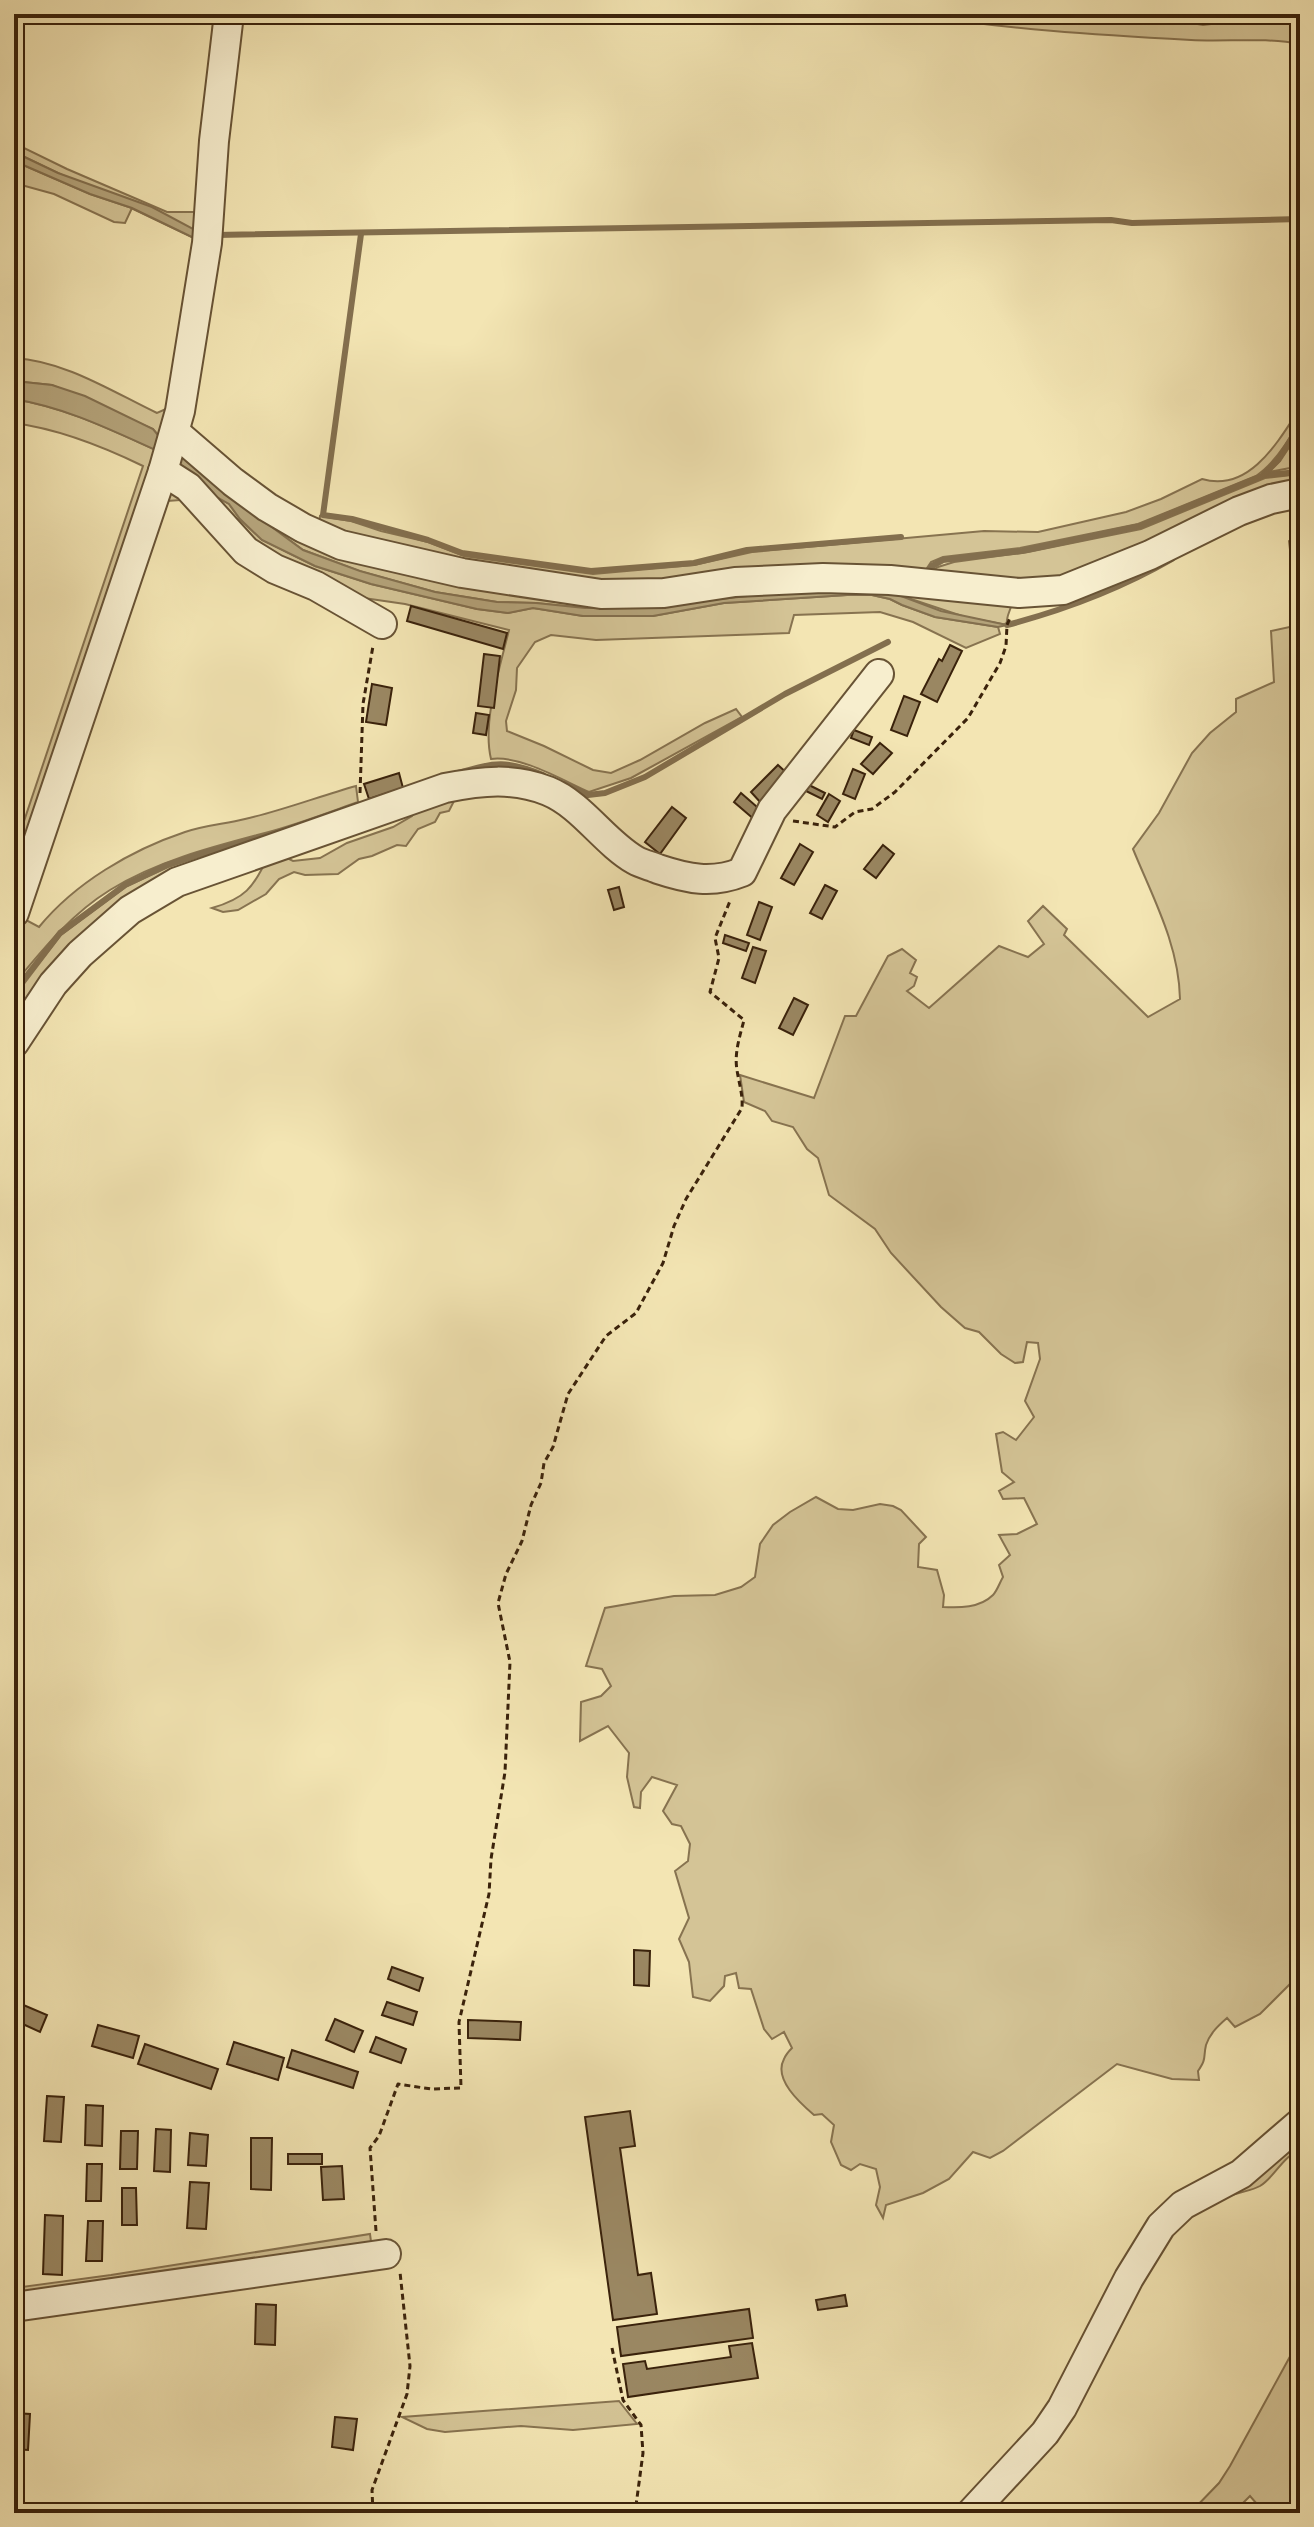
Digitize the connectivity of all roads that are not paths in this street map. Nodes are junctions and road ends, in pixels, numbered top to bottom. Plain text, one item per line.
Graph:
1 (229, 14) edge
2 (175, 432) junction
3 (163, 471) junction
4 (1300, 493) edge
5 (382, 624) road end
6 (879, 674) dead end
7 (14, 913) edge
8 (14, 1043) edge
9 (1300, 2123) edge
10 (382, 2255) road end
11 (14, 2307) edge
12 (971, 2513) edge

1 - 2 street
2 - 3 street
2 - 4 street
3 - 5 street
3 - 7 street
6 - 8 street
9 - 12 street
10 - 11 street

